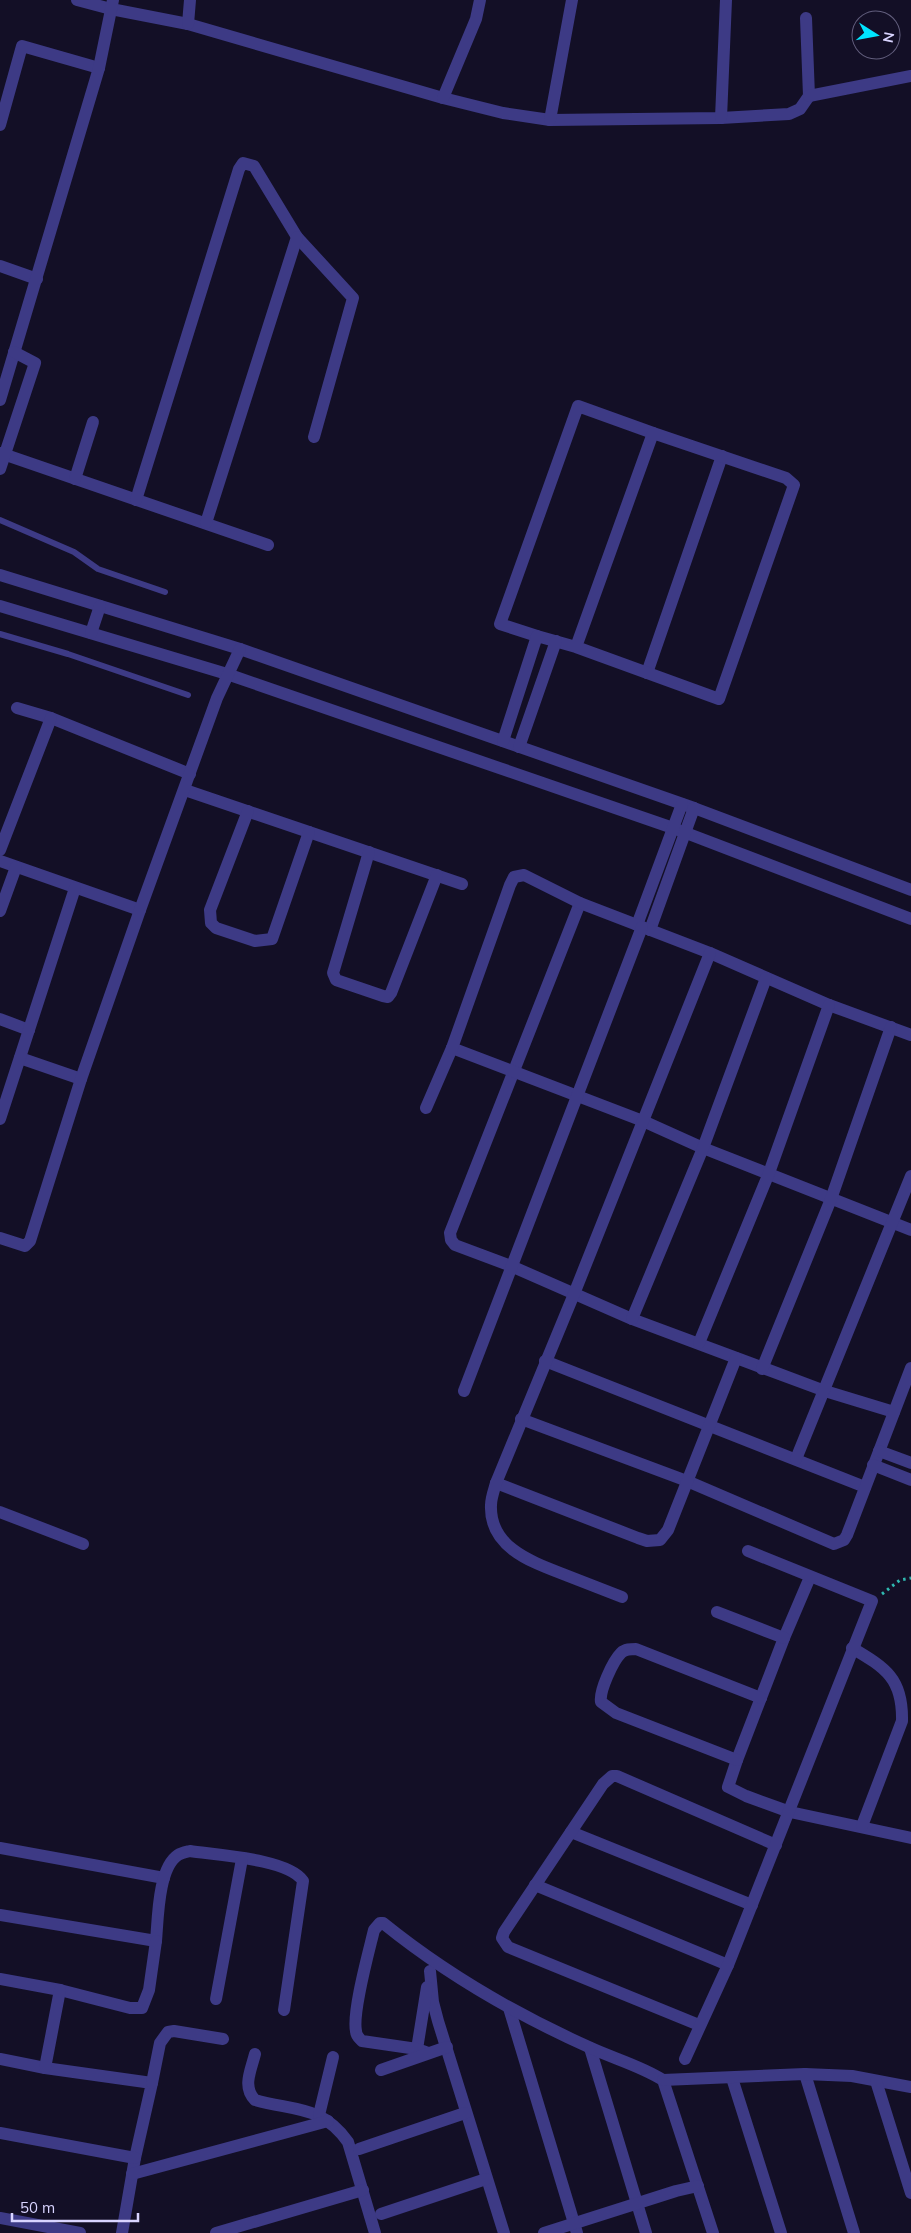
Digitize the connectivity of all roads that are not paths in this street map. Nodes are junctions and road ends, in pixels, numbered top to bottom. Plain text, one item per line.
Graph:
1 (77, 0) edge
2 (190, 0) edge
3 (480, 0) edge
4 (572, 0) edge
5 (726, 0) edge
6 (112, 4) edge
7 (806, 18) dead end
8 (188, 24) junction
9 (99, 68) junction
10 (911, 76) edge
11 (809, 96) junction
12 (443, 98) junction
13 (721, 118) junction
14 (550, 120) junction
15 (0, 124) edge
16 (297, 237) junction
17 (0, 266) edge
18 (37, 279) junction
19 (14, 352) junction
20 (0, 400) edge
21 (94, 422) dead end
22 (653, 433) junction
23 (314, 437) dead end
24 (2, 454) edge
25 (722, 456) junction
26 (0, 469) edge
27 (75, 479) junction
28 (136, 500) junction
29 (0, 520) edge
30 (206, 524) junction
31 (268, 545) dead end
32 (0, 575) edge
33 (164, 592) dead end
34 (0, 606) edge
35 (100, 606) junction
36 (91, 633) junction
37 (0, 634) edge
38 (537, 636) junction
39 (556, 641) junction
40 (576, 647) junction
41 (240, 649) junction
42 (647, 673) junction
43 (227, 674) junction
44 (188, 695) dead end
45 (17, 708) dead end
46 (51, 718) junction
47 (503, 741) junction
48 (519, 747) junction
49 (190, 774) junction
50 (185, 790) junction
51 (682, 804) junction
52 (694, 808) junction
53 (248, 811) junction
54 (673, 828) junction
55 (308, 832) junction
56 (686, 833) junction
57 (0, 850) edge
58 (370, 852) junction
59 (0, 861) edge
60 (16, 867) junction
61 (437, 875) junction
62 (462, 884) dead end
63 (75, 888) junction
64 (911, 890) edge
65 (580, 903) junction
66 (140, 910) junction
67 (0, 911) edge
68 (911, 919) edge
69 (643, 928) junction
70 (710, 954) junction
71 (766, 978) junction
72 (828, 1005) junction
73 (0, 1020) edge
74 (891, 1027) junction
75 (29, 1030) junction
76 (911, 1035) edge
77 (452, 1048) junction
78 (20, 1058) junction
79 (512, 1072) junction
80 (81, 1079) junction
81 (5, 1086) edge
82 (576, 1095) junction
83 (426, 1108) dead end
84 (0, 1119) edge
85 (643, 1121) junction
86 (702, 1148) junction
87 (768, 1173) junction
88 (911, 1176) edge
89 (831, 1199) junction
90 (893, 1223) junction
91 (911, 1230) edge
92 (0, 1238) edge
93 (511, 1266) junction
94 (574, 1294) junction
95 (632, 1319) junction
96 (699, 1343) junction
97 (736, 1358) junction
98 (545, 1361) junction
99 (911, 1368) edge
100 (762, 1369) junction
101 (464, 1391) dead end
102 (825, 1391) junction
103 (894, 1412) junction
104 (521, 1419) junction
105 (710, 1424) junction
106 (879, 1450) junction
107 (796, 1459) junction
108 (911, 1463) edge
109 (873, 1465) junction
110 (911, 1480) edge
111 (686, 1481) junction
112 (496, 1483) junction
113 (865, 1487) junction
114 (0, 1512) edge
115 (83, 1544) dead end
116 (748, 1551) dead end
117 (810, 1577) junction
118 (622, 1597) dead end
119 (717, 1612) dead end
120 (784, 1638) junction
121 (852, 1648) junction
122 (761, 1698) junction
123 (737, 1760) junction
124 (790, 1812) junction
125 (862, 1826) junction
126 (571, 1832) junction
127 (911, 1838) edge
128 (776, 1845) junction
129 (0, 1848) edge
130 (242, 1859) junction
131 (164, 1878) junction
132 (535, 1885) junction
133 (752, 1906) junction
134 (0, 1915) edge
135 (156, 1941) junction
136 (728, 1965) junction
137 (431, 1966) junction
138 (0, 1979) edge
139 (60, 1990) junction
140 (216, 1999) dead end
141 (509, 2008) junction
142 (284, 2010) dead end
143 (699, 2025) junction
144 (223, 2039) dead end
145 (447, 2047) junction
146 (590, 2048) junction
147 (423, 2050) junction
148 (254, 2054) dead end
149 (333, 2057) dead end
150 (0, 2058) edge
151 (685, 2059) dead end
152 (46, 2068) junction
153 (381, 2070) dead end
154 (805, 2074) junction
155 (732, 2078) junction
156 (664, 2080) junction
157 (876, 2081) junction
158 (152, 2083) junction
159 (911, 2086) edge
160 (466, 2113) junction
161 (323, 2118) junction
162 (0, 2133) edge
163 (359, 2149) dead end
164 (135, 2158) junction
165 (132, 2174) junction
166 (486, 2179) junction
167 (698, 2186) junction
168 (363, 2190) junction
169 (911, 2193) edge
170 (636, 2203) junction
171 (380, 2214) dead end
172 (0, 2218) edge
173 (576, 2228) edge
174 (80, 2233) edge
175 (122, 2233) edge
176 (216, 2233) edge
177 (375, 2233) edge
178 (504, 2233) edge
179 (544, 2233) edge
180 (646, 2233) edge
181 (714, 2233) edge
182 (781, 2233) edge
183 (854, 2233) edge

1 - 6 street
2 - 8 street
3 - 12 street
4 - 14 street
5 - 13 street
6 - 8 street
6 - 9 street
7 - 11 street
8 - 12 street
9 - 15 street
9 - 18 street
10 - 11 street
11 - 13 street
12 - 14 street
13 - 14 street
16 - 23 street
16 - 28 street
16 - 30 street
17 - 18 street
18 - 19 street
19 - 20 street
19 - 24 street
21 - 27 street
22 - 25 street
22 - 38 street
22 - 40 street
24 - 26 street
24 - 27 street
25 - 42 street
25 - 42 street
27 - 28 street
28 - 30 street
29 - 33 lane
30 - 31 street
32 - 35 street
34 - 36 street
35 - 36 street
35 - 41 street
36 - 43 street
37 - 44 lane
38 - 39 street
38 - 47 street
39 - 40 street
39 - 48 street
40 - 42 street
41 - 43 street
41 - 47 street
43 - 49 street
43 - 54 street
45 - 46 street
46 - 49 street
46 - 57 street
47 - 48 street
48 - 51 street
49 - 50 street
50 - 53 street
50 - 66 street
51 - 52 street
51 - 54 street
52 - 56 street
52 - 64 street
53 - 55 street
53 - 55 street
54 - 56 street
54 - 69 street
55 - 58 street
56 - 68 street
56 - 69 street
58 - 61 street
58 - 61 street
59 - 60 street
60 - 63 street
60 - 67 street
61 - 62 street
63 - 66 street
63 - 75 street
65 - 69 street
65 - 77 street
65 - 79 street
66 - 80 street
69 - 70 street
69 - 82 street
70 - 71 street
70 - 85 street
71 - 72 street
71 - 86 street
72 - 74 street
72 - 87 street
73 - 75 street
74 - 76 street
74 - 89 street
75 - 78 street
77 - 79 street
77 - 83 street
78 - 80 street
78 - 81 street
79 - 82 street
79 - 93 street
80 - 92 street
81 - 84 street
82 - 85 street
82 - 93 street
85 - 86 street
85 - 94 street
86 - 87 street
86 - 95 street
87 - 89 street
87 - 96 street
88 - 90 street
89 - 90 street
89 - 100 street
90 - 91 street
90 - 102 street
93 - 94 street
93 - 101 street
94 - 95 street
94 - 98 street
95 - 96 street
96 - 97 street
97 - 100 street
97 - 105 street
98 - 104 street
98 - 105 street
99 - 103 street
100 - 102 street
102 - 103 street
102 - 107 street
103 - 106 street
104 - 111 street
104 - 112 street
105 - 107 street
105 - 111 street
106 - 108 street
106 - 109 street
107 - 113 street
109 - 110 street
109 - 113 street
111 - 112 street
111 - 113 street
112 - 118 street
114 - 115 street
116 - 117 street
117 - 120 street
117 - 121 street
119 - 120 street
120 - 122 street
121 - 124 street
121 - 125 street
122 - 123 street
122 - 123 street
123 - 124 street
124 - 125 street
124 - 128 street
125 - 127 street
126 - 128 street
126 - 132 street
126 - 133 street
128 - 133 street
129 - 131 street
130 - 131 street
130 - 140 street
130 - 142 street
131 - 135 street
132 - 136 street
132 - 143 street
133 - 136 street
134 - 135 street
135 - 139 street
136 - 143 street
137 - 141 street
137 - 145 street
137 - 147 street
137 - 147 street
138 - 139 street
139 - 152 street
141 - 146 street
141 - 173 street
143 - 151 street
144 - 158 street
145 - 147 street
145 - 160 street
146 - 156 street
146 - 170 street
147 - 153 street
148 - 161 street
149 - 161 street
150 - 152 street
152 - 158 street
154 - 155 street
154 - 157 street
154 - 183 street
155 - 156 street
155 - 182 street
156 - 167 street
157 - 159 street
157 - 169 street
158 - 164 street
160 - 163 street
160 - 166 street
161 - 165 street
161 - 168 street
162 - 164 street
164 - 165 street
165 - 175 street
166 - 171 street
166 - 178 street
167 - 170 street
167 - 181 street
168 - 176 street
168 - 177 street
170 - 173 street
170 - 180 street
172 - 174 street
173 - 179 street

